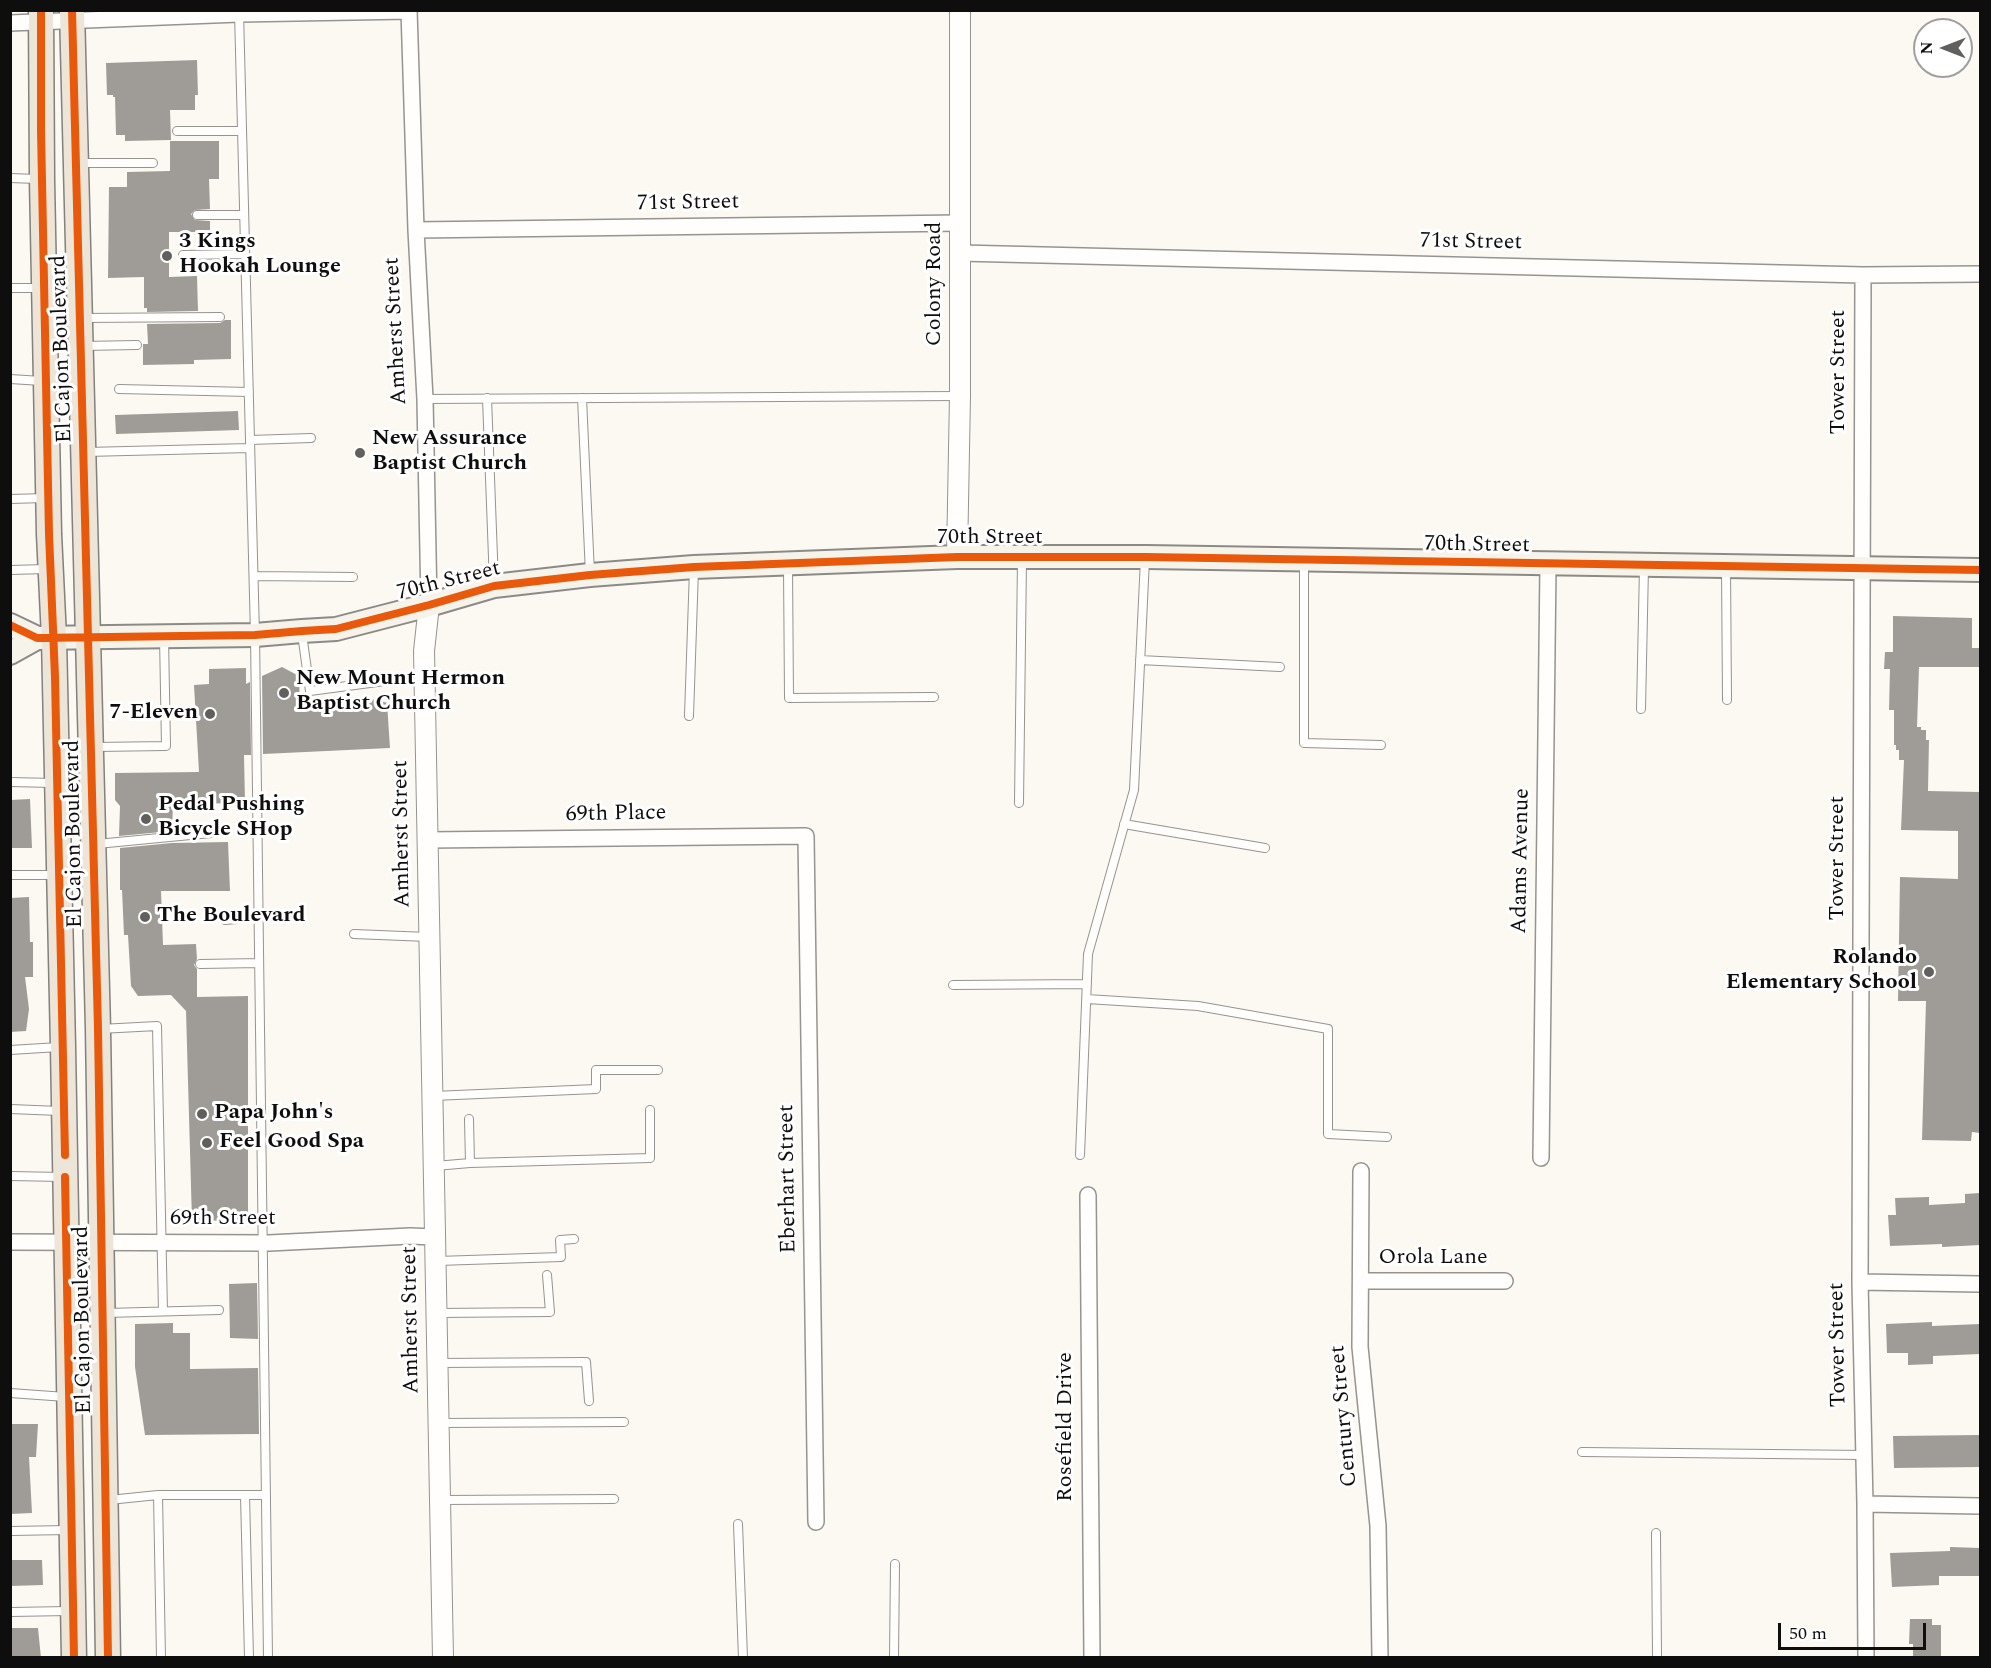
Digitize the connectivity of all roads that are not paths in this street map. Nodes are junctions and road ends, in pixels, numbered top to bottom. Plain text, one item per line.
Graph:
1 (960, 10) edge
2 (409, 11) edge
3 (239, 12) edge
4 (72, 16) edge
5 (41, 17) edge
6 (10, 23) edge
7 (177, 131) dead end
8 (242, 131) junction
9 (76, 163) junction
10 (153, 163) dead end
11 (10, 178) edge
12 (42, 180) junction
13 (197, 215) dead end
14 (244, 215) junction
15 (960, 224) junction
16 (416, 230) junction
17 (960, 253) junction
18 (245, 254) junction
19 (183, 255) dead end
20 (1863, 274) junction
21 (1980, 274) edge
22 (10, 288) edge
23 (44, 288) junction
24 (220, 317) dead end
25 (80, 318) junction
26 (137, 345) dead end
27 (81, 346) junction
28 (10, 379) edge
29 (46, 381) junction
30 (119, 389) dead end
31 (249, 392) junction
32 (960, 396) junction
33 (487, 398) junction
34 (582, 398) junction
35 (425, 399) junction
36 (311, 438) dead end
37 (250, 444) junction
38 (84, 452) junction
39 (49, 498) junction
40 (10, 499) edge
41 (957, 557) junction
42 (1022, 557) junction
43 (1146, 557) junction
44 (1304, 560) junction
45 (788, 563) junction
46 (1548, 565) junction
47 (1644, 566) junction
48 (694, 567) junction
49 (1726, 567) junction
50 (1862, 568) junction
51 (51, 569) junction
52 (10, 570) edge
53 (1980, 570) edge
54 (590, 575) junction
55 (254, 576) junction
56 (354, 577) dead end
57 (494, 586) junction
58 (429, 605) junction
59 (10, 625) edge
60 (302, 631) junction
61 (255, 635) junction
62 (164, 636) junction
63 (88, 637) junction
64 (46, 638) junction
65 (10, 653) edge
66 (1140, 660) junction
67 (1280, 667) dead end
68 (424, 676) junction
69 (934, 697) dead end
70 (1727, 700) dead end
71 (1641, 709) dead end
72 (689, 716) dead end
73 (1381, 745) dead end
74 (90, 747) junction
75 (10, 782) edge
76 (58, 783) junction
77 (1019, 803) dead end
78 (1124, 824) junction
79 (211, 834) dead end
80 (806, 836) joint
81 (427, 840) junction
82 (92, 845) junction
83 (1264, 848) dead end
84 (10, 875) edge
85 (59, 875) junction
86 (259, 916) junction
87 (225, 920) dead end
88 (354, 934) dead end
89 (429, 937) junction
90 (260, 963) junction
91 (200, 964) dead end
92 (1087, 984) junction
93 (952, 985) dead end
94 (1087, 999) junction
95 (98, 1029) junction
96 (63, 1047) junction
97 (10, 1050) edge
98 (658, 1070) dead end
99 (431, 1096) junction
100 (10, 1109) edge
101 (650, 1110) dead end
102 (64, 1111) junction
103 (469, 1119) dead end
104 (1387, 1137) dead end
105 (1080, 1155) dead end
106 (1541, 1158) dead end
107 (470, 1163) junction
108 (433, 1166) junction
109 (1361, 1171) dead end
110 (10, 1176) edge
111 (65, 1177) junction
112 (1088, 1195) dead end
113 (435, 1237) junction
114 (574, 1239) dead end
115 (66, 1241) junction
116 (100, 1241) junction
117 (10, 1242) edge
118 (162, 1242) junction
119 (263, 1243) junction
120 (435, 1261) junction
121 (547, 1275) dead end
122 (1361, 1281) junction
123 (1505, 1281) dead end
124 (1860, 1282) junction
125 (1980, 1284) edge
126 (219, 1310) dead end
127 (163, 1311) junction
128 (102, 1313) junction
129 (436, 1313) junction
130 (437, 1363) junction
131 (10, 1393) edge
132 (69, 1397) junction
133 (589, 1401) dead end
134 (624, 1422) dead end
135 (438, 1423) junction
136 (1582, 1452) dead end
137 (1864, 1455) junction
138 (158, 1495) junction
139 (245, 1496) junction
140 (266, 1496) junction
141 (614, 1499) dead end
142 (105, 1500) junction
143 (440, 1500) junction
144 (1865, 1504) junction
145 (1980, 1506) edge
146 (816, 1522) dead end
147 (738, 1524) dead end
148 (72, 1530) junction
149 (10, 1531) edge
150 (1656, 1533) dead end
151 (895, 1564) dead end
152 (73, 1611) junction
153 (10, 1612) edge
154 (74, 1658) edge
155 (108, 1658) edge
156 (161, 1658) edge
157 (249, 1658) edge
158 (268, 1658) edge
159 (443, 1658) edge
160 (743, 1658) edge
161 (894, 1658) edge
162 (1092, 1658) edge
163 (1380, 1658) edge
164 (1657, 1658) edge
165 (1866, 1658) edge

1 - 15 street, Colony Road
2 - 3 street
2 - 16 street, Amherst Street
3 - 4 street
3 - 8 lane
4 - 5 street
4 - 9 main road, El Cajon Boulevard
5 - 6 street
5 - 12 main road, El Cajon Boulevard
7 - 8 lane
8 - 14 lane
9 - 10 lane
9 - 25 main road, El Cajon Boulevard
11 - 12 lane
12 - 23 main road, El Cajon Boulevard
13 - 14 lane
14 - 18 lane
15 - 16 street, 71st Street
15 - 17 street, Colony Road
16 - 35 street, Amherst Street
17 - 20 street, 71st Street
17 - 32 street, Colony Road
18 - 19 lane
18 - 31 lane
20 - 21 street, 71st Street
20 - 50 street, Tower Street
22 - 23 lane
23 - 29 main road, El Cajon Boulevard
24 - 25 lane
25 - 27 main road, El Cajon Boulevard
26 - 27 lane
27 - 38 main road, El Cajon Boulevard
28 - 29 lane
29 - 39 main road, El Cajon Boulevard
30 - 31 lane
31 - 37 lane
32 - 34 lane
32 - 41 street, Colony Road
33 - 34 lane
33 - 35 lane
33 - 57 lane
34 - 54 lane
35 - 58 street, Amherst Street
36 - 37 lane
37 - 38 lane
37 - 55 lane
38 - 63 main road, El Cajon Boulevard
39 - 40 lane
39 - 51 main road, El Cajon Boulevard
41 - 42 main road, 70th Street
41 - 45 main road, 70th Street
42 - 43 main road, 70th Street
42 - 77 lane
43 - 44 main road, 70th Street
43 - 66 lane
44 - 46 main road, 70th Street
44 - 73 lane
45 - 48 main road, 70th Street
45 - 69 lane
46 - 47 main road, 70th Street
46 - 106 street, Adams Avenue
47 - 49 main road, 70th Street
47 - 71 lane
48 - 54 main road, 70th Street
48 - 72 lane
49 - 50 main road, 70th Street
49 - 70 lane
50 - 53 main road, 70th Street
50 - 124 street, Tower Street
51 - 52 lane
51 - 64 main road, El Cajon Boulevard
54 - 57 main road, 70th Street
55 - 56 lane
55 - 61 lane
57 - 58 main road, 70th Street
58 - 60 main road, 70th Street
58 - 68 street, Amherst Street
59 - 64 main road, 70th Street
60 - 61 main road, 70th Street
60 - 68 lane
61 - 62 main road, 70th Street
61 - 86 lane
62 - 63 main road, 70th Street
62 - 74 lane
63 - 64 main road, 70th Street
63 - 74 main road, El Cajon Boulevard
64 - 65 main road, 70th Street
64 - 76 main road, El Cajon Boulevard
66 - 67 lane
66 - 78 lane
68 - 81 street, Amherst Street
74 - 82 main road, El Cajon Boulevard
75 - 76 lane
76 - 85 main road, El Cajon Boulevard
78 - 83 lane
78 - 92 lane
79 - 82 lane
80 - 81 street, 69th Place
80 - 146 street, Eberhart Street
81 - 89 street, Amherst Street
82 - 95 main road, El Cajon Boulevard
84 - 85 lane
85 - 96 main road, El Cajon Boulevard
86 - 87 lane
86 - 90 lane
88 - 89 lane
89 - 99 street, Amherst Street
90 - 91 lane
90 - 119 lane
92 - 93 lane
92 - 94 lane
94 - 104 lane
94 - 105 lane
95 - 116 main road, El Cajon Boulevard
95 - 118 lane
96 - 97 lane
96 - 102 main road, El Cajon Boulevard
98 - 99 lane
99 - 108 street, Amherst Street
100 - 102 lane
101 - 107 lane
102 - 111 main road, El Cajon Boulevard
103 - 107 lane
107 - 108 lane
108 - 113 street, Amherst Street
109 - 122 street, Century Street
110 - 111 lane
111 - 115 main road, El Cajon Boulevard
112 - 162 street, Rosefield Drive
113 - 119 street, 69th Street
113 - 120 street, Amherst Street
114 - 120 lane
115 - 116 street, 69th Street
115 - 117 street, 69th Street
115 - 132 main road, El Cajon Boulevard
116 - 118 street, 69th Street
116 - 128 main road, El Cajon Boulevard
118 - 119 street, 69th Street
118 - 127 lane
119 - 140 lane
120 - 129 street, Amherst Street
121 - 129 lane
122 - 123 street, Orola Lane
122 - 163 street, Century Street
124 - 125 street
124 - 137 street, Tower Street
126 - 127 lane
127 - 128 lane
128 - 142 main road, El Cajon Boulevard
129 - 130 street, Amherst Street
130 - 133 lane
130 - 135 street, Amherst Street
131 - 132 lane
132 - 148 main road, El Cajon Boulevard
134 - 135 lane
135 - 143 street, Amherst Street
136 - 137 lane
137 - 144 street, Tower Street
138 - 139 lane
138 - 142 lane
138 - 156 lane
139 - 140 lane
139 - 157 lane
140 - 158 lane
141 - 143 lane
142 - 155 main road, El Cajon Boulevard
143 - 159 street, Amherst Street
144 - 145 street
144 - 165 street, Tower Street
147 - 160 lane
148 - 149 lane
148 - 152 main road, El Cajon Boulevard
150 - 164 lane
151 - 161 lane
152 - 153 lane
152 - 154 main road, El Cajon Boulevard

